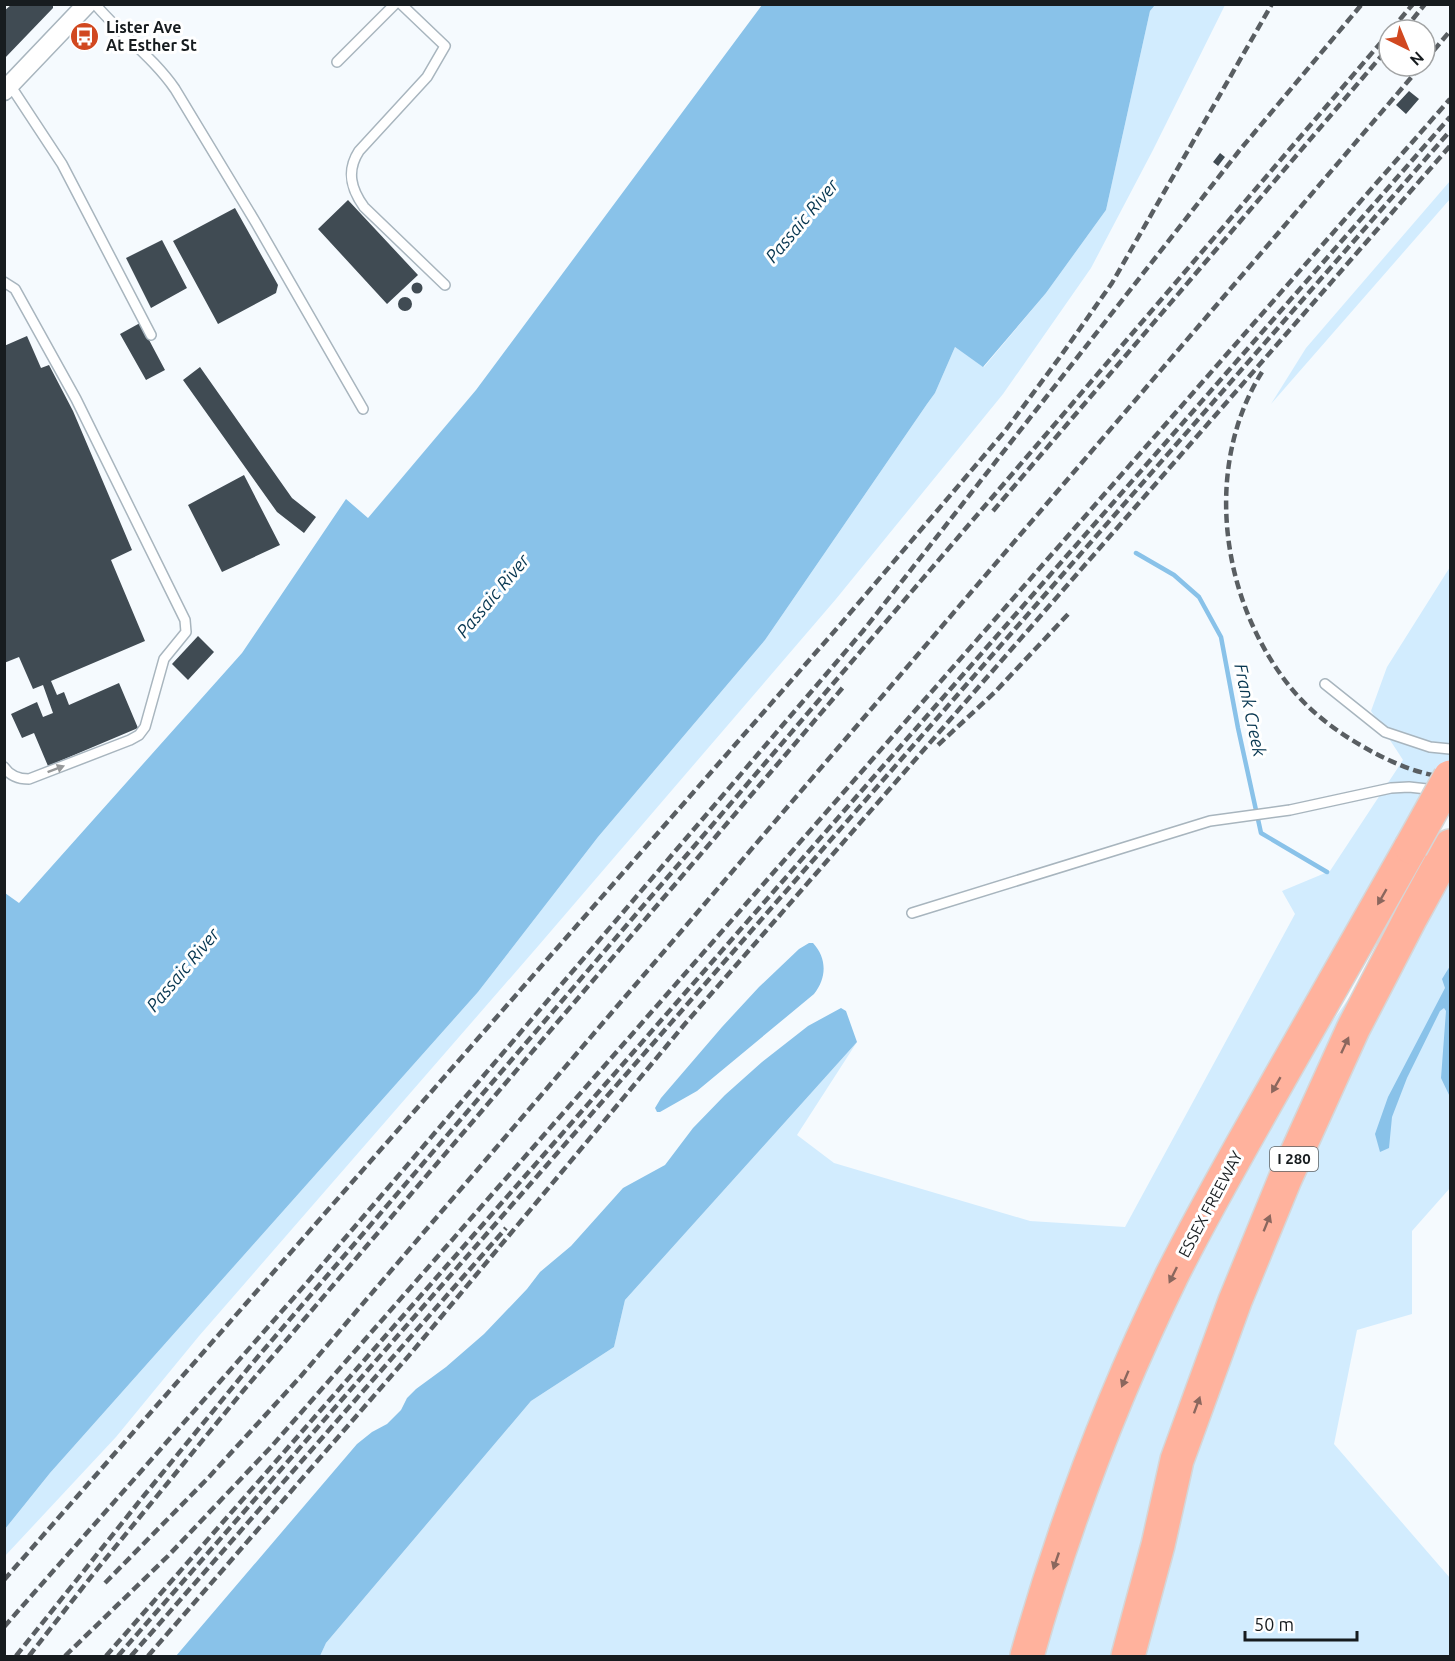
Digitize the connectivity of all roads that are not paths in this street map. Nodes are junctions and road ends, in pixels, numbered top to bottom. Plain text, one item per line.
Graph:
1 (87, 4) edge
2 (95, 4) edge
3 (395, 4) edge
4 (401, 4) edge
5 (337, 62) dead end
6 (7, 88) edge
7 (4, 282) edge
8 (445, 285) dead end
9 (151, 335) dead end
10 (363, 409) dead end
11 (1326, 684) dead end
12 (1450, 749) edge
13 (4, 767) edge
14 (1450, 777) edge
15 (1450, 792) edge
16 (1444, 858) edge
17 (912, 914) dead end
18 (1177, 1460) junction
19 (1027, 1656) edge
20 (1107, 1656) edge
21 (1128, 1656) edge

1 - 6 street
2 - 10 lane
3 - 5 lane
4 - 8 lane
6 - 9 lane
13 -> 7 lane
11 - 12 lane
14 -> 19 highway, ESSEX FREEWAY, bridge
15 - 17 lane
18 -> 16 highway, I 280
18 - 20 highway
18 - 21 highway, I 280

